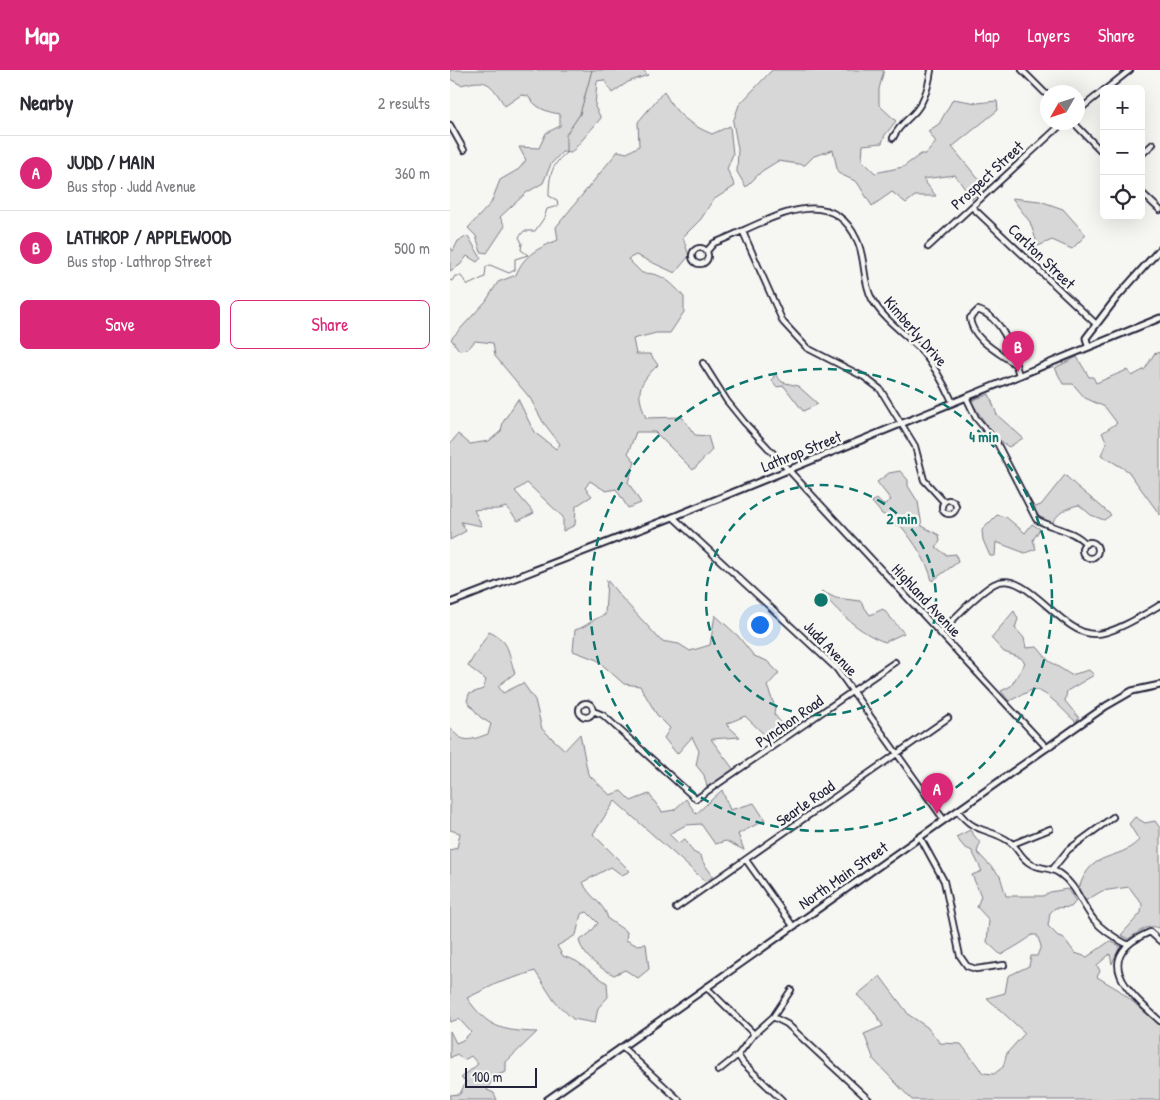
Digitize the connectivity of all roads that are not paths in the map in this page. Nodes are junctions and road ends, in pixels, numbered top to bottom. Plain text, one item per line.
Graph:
1 (931, 70) edge
2 (1022, 70) edge
3 (1130, 70) edge
4 (1111, 85) edge
5 (1040, 88) edge
6 (1100, 94) edge
7 (1085, 106) edge
8 (450, 125) edge
9 (1055, 130) edge
10 (1082, 130) edge
11 (893, 138) dead end
12 (1154, 144) dead end
13 (464, 150) dead end
14 (1100, 150) edge
15 (1145, 152) edge
16 (1145, 196) edge
17 (972, 207) junction
18 (1160, 210) edge
19 (743, 232) junction
20 (928, 247) dead end
21 (1160, 249) edge
22 (706, 251) dead end
23 (1160, 318) edge
24 (1096, 324) junction
25 (1088, 346) junction
26 (703, 363) dead end
27 (1016, 365) junction
28 (1019, 375) junction
29 (966, 397) junction
30 (954, 402) junction
31 (900, 424) junction
32 (788, 470) junction
33 (944, 502) dead end
34 (673, 517) junction
35 (1086, 544) dead end
36 (450, 603) edge
37 (1160, 605) edge
38 (940, 632) junction
39 (895, 662) dead end
40 (1160, 684) edge
41 (853, 690) junction
42 (593, 711) dead end
43 (948, 718) dead end
44 (1047, 748) junction
45 (898, 753) junction
46 (958, 811) junction
47 (1113, 817) dead end
48 (944, 820) junction
49 (1050, 828) dead end
50 (920, 837) junction
51 (1013, 844) junction
52 (746, 860) junction
53 (1052, 870) junction
54 (676, 908) dead end
55 (793, 926) junction
56 (1160, 941) edge
57 (1128, 945) junction
58 (1004, 965) dead end
59 (706, 987) junction
60 (792, 990) dead end
61 (773, 1017) junction
62 (1160, 1021) edge
63 (754, 1034) junction
64 (622, 1047) junction
65 (738, 1055) junction
66 (718, 1071) dead end
67 (547, 1100) edge
68 (679, 1100) edge
69 (782, 1100) edge
70 (869, 1100) edge

1 - 11 street
2 - 5 street
3 - 4 street
6 - 7 street
8 - 13 street
9 - 17 street, Prospect Street
10 - 14 street
12 - 15 street
16 - 18 street
17 - 20 street, Prospect Street
17 - 24 street, Carlton Street
19 - 22 street, Kimberly Drive
19 - 30 street, Kimberly Drive
19 - 31 street
21 - 24 street
23 - 25 street, Lathrop Street
24 - 25 street
25 - 28 street, Lathrop Street
26 - 32 street, Highland Avenue
27 - 27 street
27 - 28 street
28 - 29 street, Lathrop Street
29 - 30 street, Lathrop Street
29 - 35 street
30 - 31 street, Lathrop Street
31 - 32 street, Lathrop Street
31 - 33 street
32 - 34 street, Lathrop Street
32 - 38 street, Highland Avenue
34 - 36 street, Lathrop Street
34 - 41 street, Judd Avenue
37 - 38 street
38 - 44 street, Highland Avenue
39 - 41 street, Pynchon Road
40 - 44 street, North Main Street
41 - 42 street, Pynchon Road
41 - 45 street, Judd Avenue
43 - 45 street, Searle Road
44 - 46 street, North Main Street
45 - 48 street, Judd Avenue
45 - 52 street, Searle Road
46 - 48 street, North Main Street
46 - 51 street
47 - 53 street
48 - 50 street, North Main Street
49 - 51 street
50 - 55 street, North Main Street
50 - 58 street
51 - 53 street
52 - 54 street, Searle Road
52 - 55 street
53 - 57 street
55 - 59 street, North Main Street
56 - 57 street
57 - 62 street
59 - 63 street
59 - 64 street, North Main Street
60 - 61 street
61 - 63 street
61 - 70 street
63 - 65 street
64 - 67 street, North Main Street
64 - 68 street
65 - 66 street
65 - 69 street

